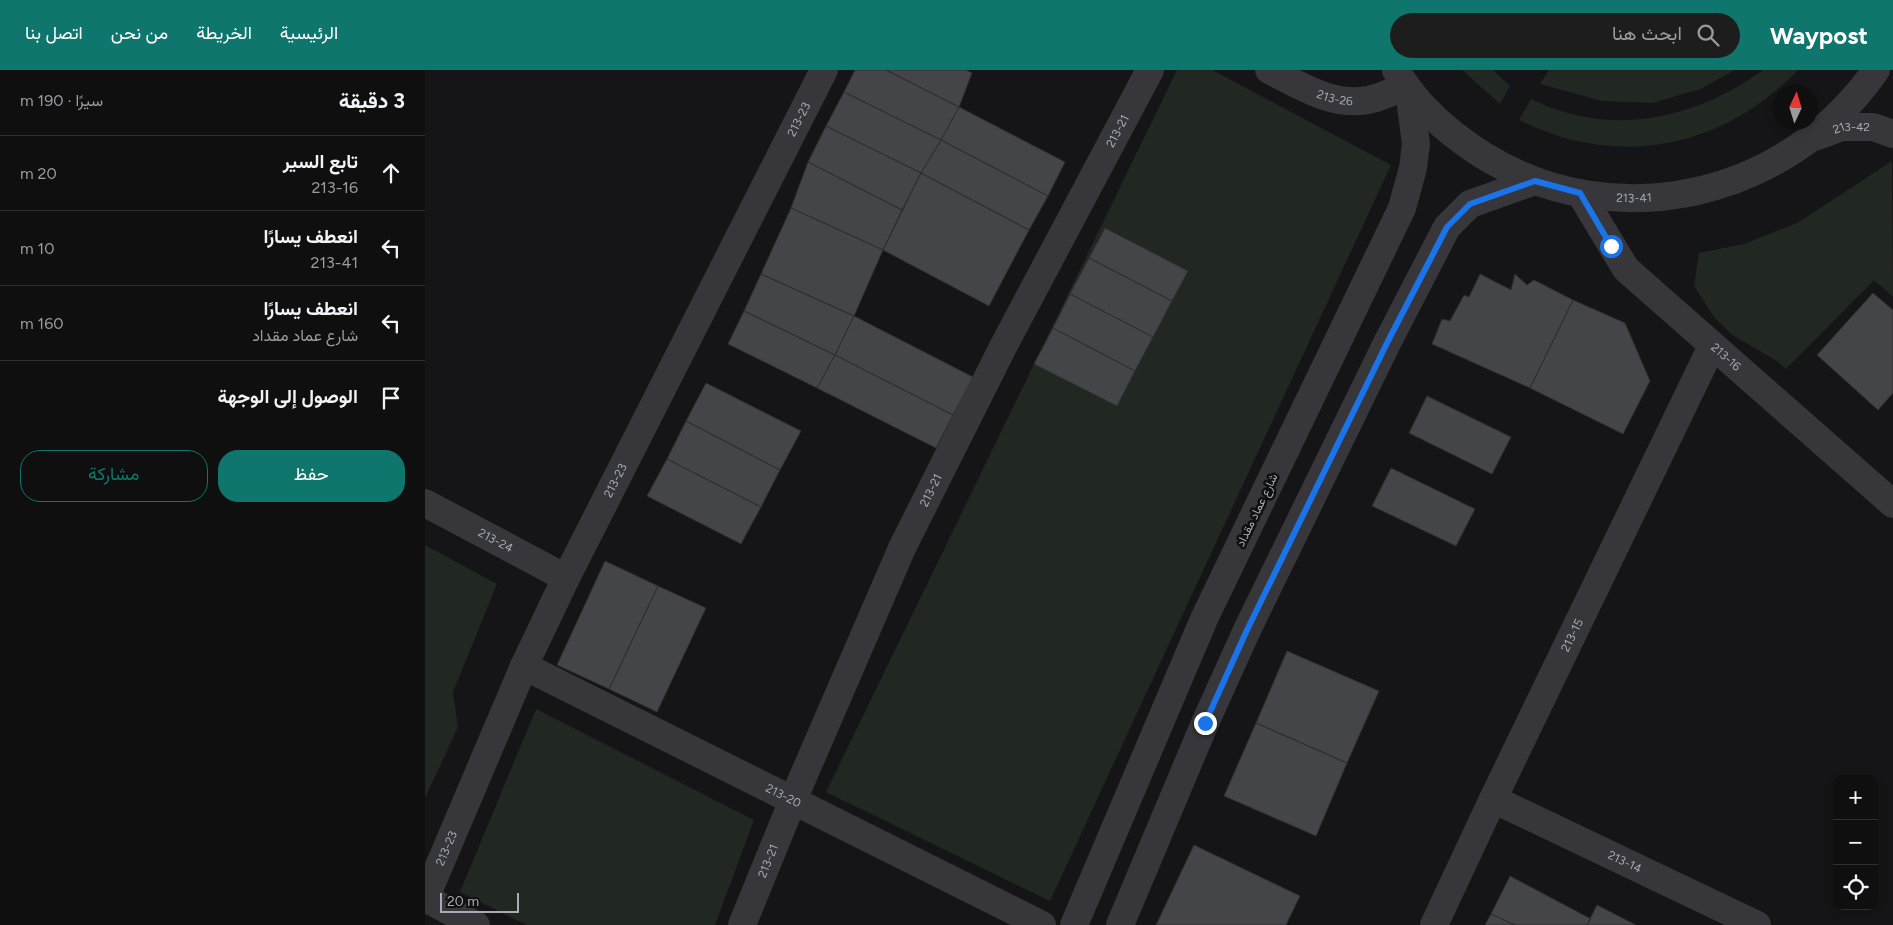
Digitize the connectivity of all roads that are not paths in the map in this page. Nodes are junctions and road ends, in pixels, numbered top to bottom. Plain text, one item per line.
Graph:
1 (824, 70) edge
2 (1150, 70) edge
3 (1269, 70) edge
4 (1875, 70) edge
5 (1403, 83) edge
6 (1893, 134) edge
7 (1812, 138) junction
8 (1535, 181) junction
9 (1580, 193) junction
10 (1712, 346) junction
11 (425, 503) edge
12 (1893, 504) edge
13 (566, 578) junction
14 (523, 666) junction
15 (1493, 799) junction
16 (793, 800) junction
17 (425, 898) edge
18 (476, 925) edge
19 (742, 925) edge
20 (1042, 925) edge
21 (1074, 925) edge
22 (1120, 925) edge
23 (1434, 925) edge
24 (1757, 925) edge

1 - 13 street, 213-23
2 - 16 street, 213-21
3 - 5 street, 213-26
4 - 7 street, 213-41
5 - 8 street, 213-41
5 - 21 street, شارع عماد مقداد
6 - 7 street, 213-42
7 - 9 street, 213-41
8 - 9 street, 213-41
8 - 22 street
9 - 10 street, 213-16
10 - 12 street, 213-16
10 - 15 street, 213-15
11 - 13 street, 213-24
13 - 14 street, 213-23
14 - 16 street, 213-20
14 - 17 street, 213-23
15 - 23 street, 213-15
15 - 24 street, 213-14
16 - 19 street, 213-21
16 - 20 street, 213-20
17 - 18 street

